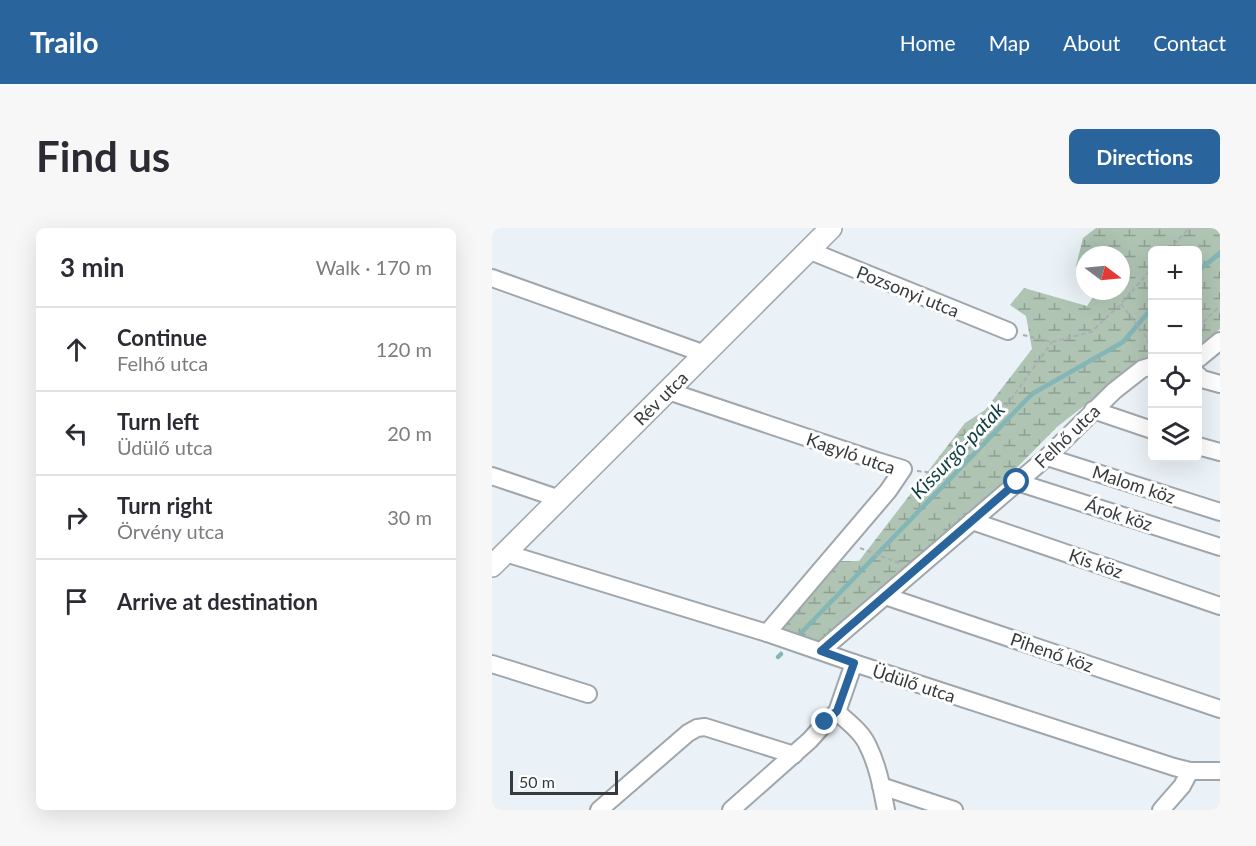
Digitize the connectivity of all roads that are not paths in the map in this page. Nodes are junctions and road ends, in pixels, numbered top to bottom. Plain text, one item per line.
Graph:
1 (831, 228) edge
2 (808, 250) junction
3 (492, 278) edge
4 (1008, 331) road end
5 (1220, 341) edge
6 (705, 354) junction
7 (1202, 355) edge
8 (1148, 367) edge
9 (1202, 379) edge
10 (1220, 384) edge
11 (668, 391) junction
12 (1093, 410) junction
13 (1148, 429) edge
14 (1202, 448) edge
15 (1220, 453) edge
16 (1047, 457) junction
17 (492, 476) edge
18 (1017, 482) junction
19 (560, 499) junction
20 (1220, 512) edge
21 (972, 521) junction
22 (1220, 547) edge
23 (499, 560) edge
24 (885, 596) junction
25 (1220, 606) edge
26 (767, 633) junction
27 (821, 651) junction
28 (854, 663) junction
29 (492, 664) edge
30 (588, 694) dead end
31 (1220, 709) edge
32 (837, 711) junction
33 (794, 755) junction
34 (1190, 771) junction
35 (1220, 771) edge
36 (881, 786) junction
37 (598, 810) edge
38 (731, 810) edge
39 (886, 810) edge
40 (954, 810) edge
41 (1161, 810) edge

1 - 2 street, Rév utca
2 - 4 street, Pozsonyi utca
2 - 6 street, Rév utca
3 - 6 street
5 - 7 street
6 - 11 street, Rév utca
8 - 12 street, Felhő utca
9 - 10 street
11 - 19 street, Rév utca
11 - 26 street, Kagyló utca
12 - 13 street
12 - 16 street, Felhő utca
14 - 15 street
16 - 18 street, Felhő utca
16 - 20 street, Malom köz
17 - 19 street
18 - 21 street, Felhő utca
18 - 22 street, Árok köz
19 - 23 street, Rév utca
21 - 24 street, Felhő utca
21 - 25 street, Kis köz
23 - 26 street, Üdülő utca
24 - 27 street, Felhő utca
24 - 31 street, Pihenő köz
26 - 27 street, Üdülő utca
27 - 28 street, Üdülő utca
28 - 32 street
28 - 34 street, Üdülő utca
29 - 30 street
32 - 33 street
32 - 36 street
33 - 37 street
33 - 38 street
34 - 35 street, Üdülő utca
34 - 41 street
36 - 39 street
36 - 40 street

